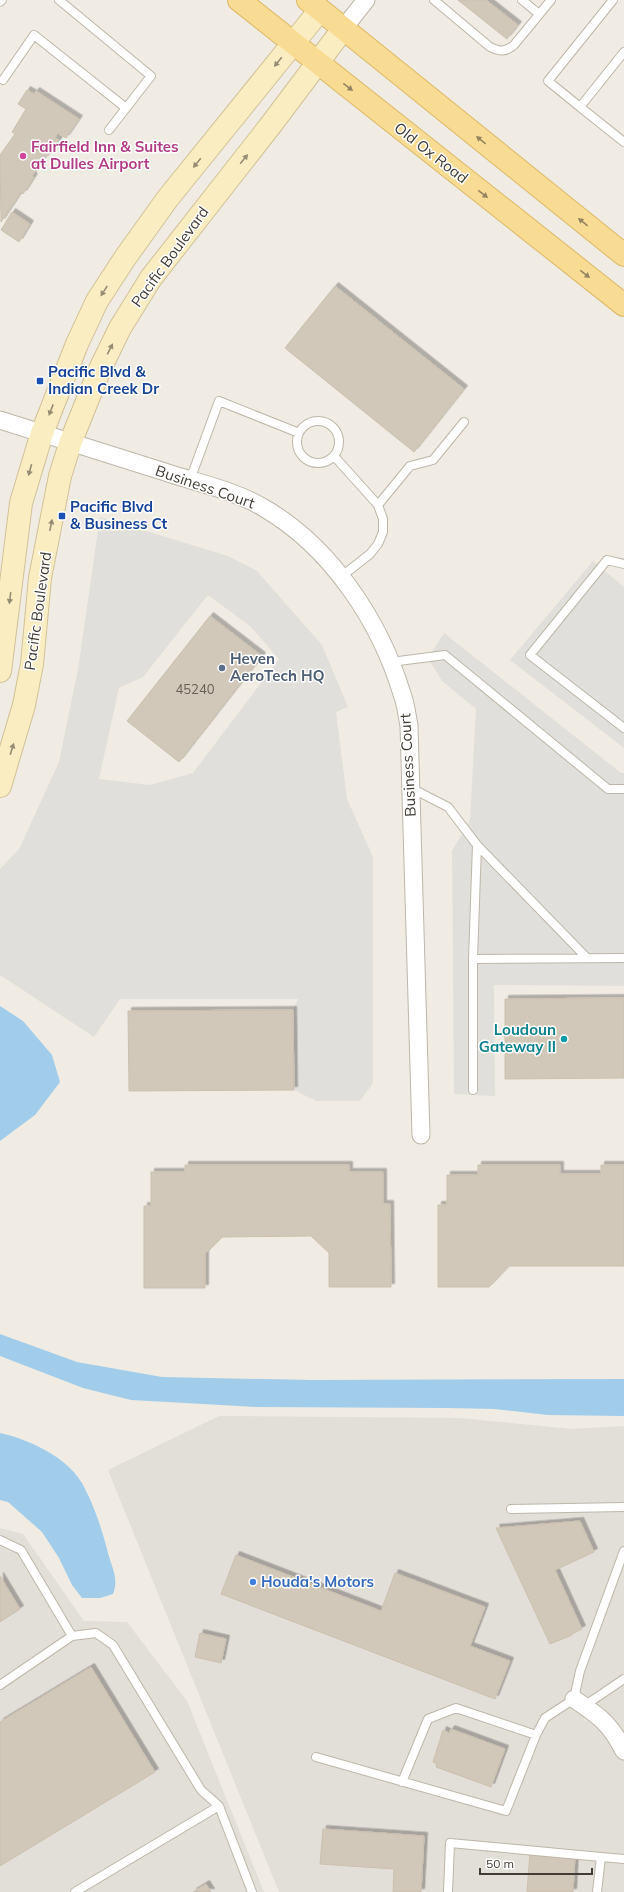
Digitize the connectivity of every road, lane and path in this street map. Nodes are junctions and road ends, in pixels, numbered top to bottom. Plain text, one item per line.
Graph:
1 (59, 0) edge
2 (239, 0) edge
3 (366, 0) edge
4 (434, 0) edge
5 (522, 0) edge
6 (551, 0) edge
7 (613, 0) edge
8 (319, 3) edge
9 (539, 14) junction
10 (343, 29) junction
11 (293, 43) junction
12 (624, 52) edge
13 (318, 63) junction
14 (3, 80) dead end
15 (580, 107) junction
16 (126, 108) junction
17 (109, 130) dead end
18 (624, 142) edge
19 (624, 255) edge
20 (624, 305) edge
21 (0, 420) edge
22 (464, 422) dead end
23 (42, 433) junction
24 (299, 433) junction
25 (71, 441) junction
26 (334, 456) junction
27 (190, 480) junction
28 (378, 505) junction
29 (624, 564) edge
30 (342, 576) junction
31 (390, 662) junction
32 (0, 671) edge
33 (624, 728) edge
34 (0, 786) edge
35 (411, 788) junction
36 (624, 789) edge
37 (477, 845) junction
38 (587, 958) junction
39 (624, 958) edge
40 (473, 959) junction
41 (473, 1090) dead end
42 (421, 1134) dead end
43 (624, 1507) edge
44 (512, 1509) dead end
45 (0, 1540) edge
46 (624, 1550) edge
47 (72, 1636) junction
48 (624, 1679) edge
49 (0, 1686) edge
50 (579, 1703) junction
51 (536, 1735) junction
52 (624, 1751) edge
53 (316, 1757) dead end
54 (402, 1782) junction
55 (219, 1806) junction
56 (601, 1857) junction
57 (624, 1859) edge
58 (75, 1892) edge
59 (252, 1892) edge
60 (448, 1892) edge
61 (597, 1892) edge

1 - 16 lane
2 - 11 main road, Old Ox Road
3 - 10 street, Pacific Boulevard
4 - 9 lane
5 - 9 lane
6 - 9 lane
7 - 15 lane
8 - 10 main road
8 - 11 main road, Pacific Boulevard
10 - 13 main road, Pacific Boulevard
19 -> 10 main road
11 - 13 main road, Old Ox Road
11 -> 23 main road, Pacific Boulevard
12 - 15 lane
13 -> 20 main road, Old Ox Road
25 -> 13 main road, Pacific Boulevard
14 - 16 lane
15 - 18 lane
16 - 17 lane
21 - 23 street, Business Court
22 - 28 lane
23 - 25 street, Business Court
23 -> 32 main road, Pacific Boulevard
24 - 26 lane
24 - 26 lane
24 - 27 lane
25 - 27 street, Business Court
34 -> 25 main road, Pacific Boulevard
26 - 28 lane
27 - 30 street, Business Court
28 - 30 lane
29 - 33 lane
30 - 31 street, Business Court
31 - 35 street, Business Court
31 - 36 lane
35 - 37 lane
35 - 42 street, Business Court
37 - 38 lane
37 - 40 lane
38 - 39 lane
38 - 40 lane
40 - 41 lane
43 - 44 lane
45 - 47 lane
46 - 50 lane
47 - 49 lane
47 - 55 lane
48 - 50 lane
50 - 51 lane
50 - 52 street
51 - 54 lane
51 - 54 lane
53 - 54 lane
55 - 58 lane
55 - 59 lane
56 - 57 lane
56 - 60 lane
56 - 61 lane

